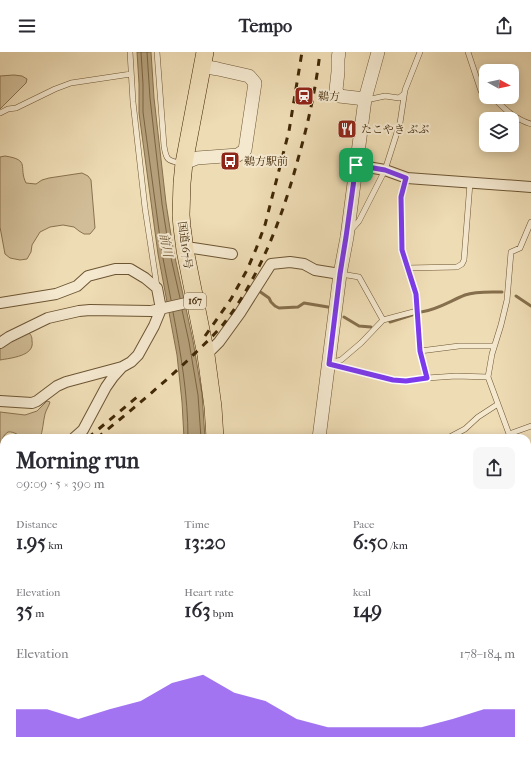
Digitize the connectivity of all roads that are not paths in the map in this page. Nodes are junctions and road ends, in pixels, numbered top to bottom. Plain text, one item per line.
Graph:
1 (130, 52) edge
2 (157, 52) edge
3 (339, 52) edge
4 (378, 52) edge
5 (420, 52) edge
6 (468, 52) edge
7 (203, 59) edge
8 (131, 74) junction
9 (479, 85) edge
10 (404, 94) junction
11 (365, 98) junction
12 (499, 104) edge
13 (0, 113) edge
14 (531, 124) edge
15 (184, 164) junction
16 (356, 165) junction
17 (385, 170) junction
18 (406, 178) junction
19 (470, 183) junction
20 (531, 187) edge
21 (531, 222) edge
22 (346, 237) junction
23 (185, 250) junction
24 (232, 254) dead end
25 (407, 268) junction
26 (340, 274) junction
27 (157, 288) junction
28 (191, 302) junction
29 (0, 303) edge
30 (163, 309) junction
31 (417, 311) junction
32 (383, 320) junction
33 (0, 343) edge
34 (494, 346) junction
35 (420, 351) junction
36 (206, 355) junction
37 (329, 364) junction
38 (122, 367) junction
39 (488, 377) junction
40 (427, 378) junction
41 (0, 401) edge
42 (498, 404) junction
43 (531, 426) edge
44 (78, 434) edge
45 (215, 434) edge
46 (320, 434) edge
47 (456, 434) edge
48 (509, 434) edge
49 (514, 434) edge

1 - 8 lane
2 - 15 lane
3 - 11 street
4 - 11 street
5 - 10 lane
6 - 9 lane
7 - 15 highway, 国道167号 / 167
7 - 15 street
8 - 13 lane
8 - 27 lane
10 - 11 lane
10 - 17 lane
11 - 16 street
12 - 14 lane
15 - 23 highway, 国道167号 / 167
16 - 17 street
16 - 22 street
17 - 18 street
17 - 22 lane
18 - 19 street
18 - 25 lane
19 - 20 street
19 - 25 lane
21 - 34 lane
22 - 26 street
23 - 24 street
23 - 28 highway, 国道167号 / 167
25 - 31 lane
26 - 32 lane
26 - 36 street
26 - 37 street
27 - 29 street
27 - 30 street
28 - 30 street
28 - 36 highway, 国道167号 / 167
30 - 33 street
30 - 38 street
31 - 32 lane
31 - 35 lane
32 - 37 lane
34 - 35 lane
34 - 39 lane
35 - 40 lane
36 - 45 highway, 国道167号 / 167
37 - 40 lane
37 - 46 street
38 - 41 street
38 - 44 street
39 - 40 lane
39 - 42 lane
42 - 47 lane
42 - 48 lane
43 - 49 lane

